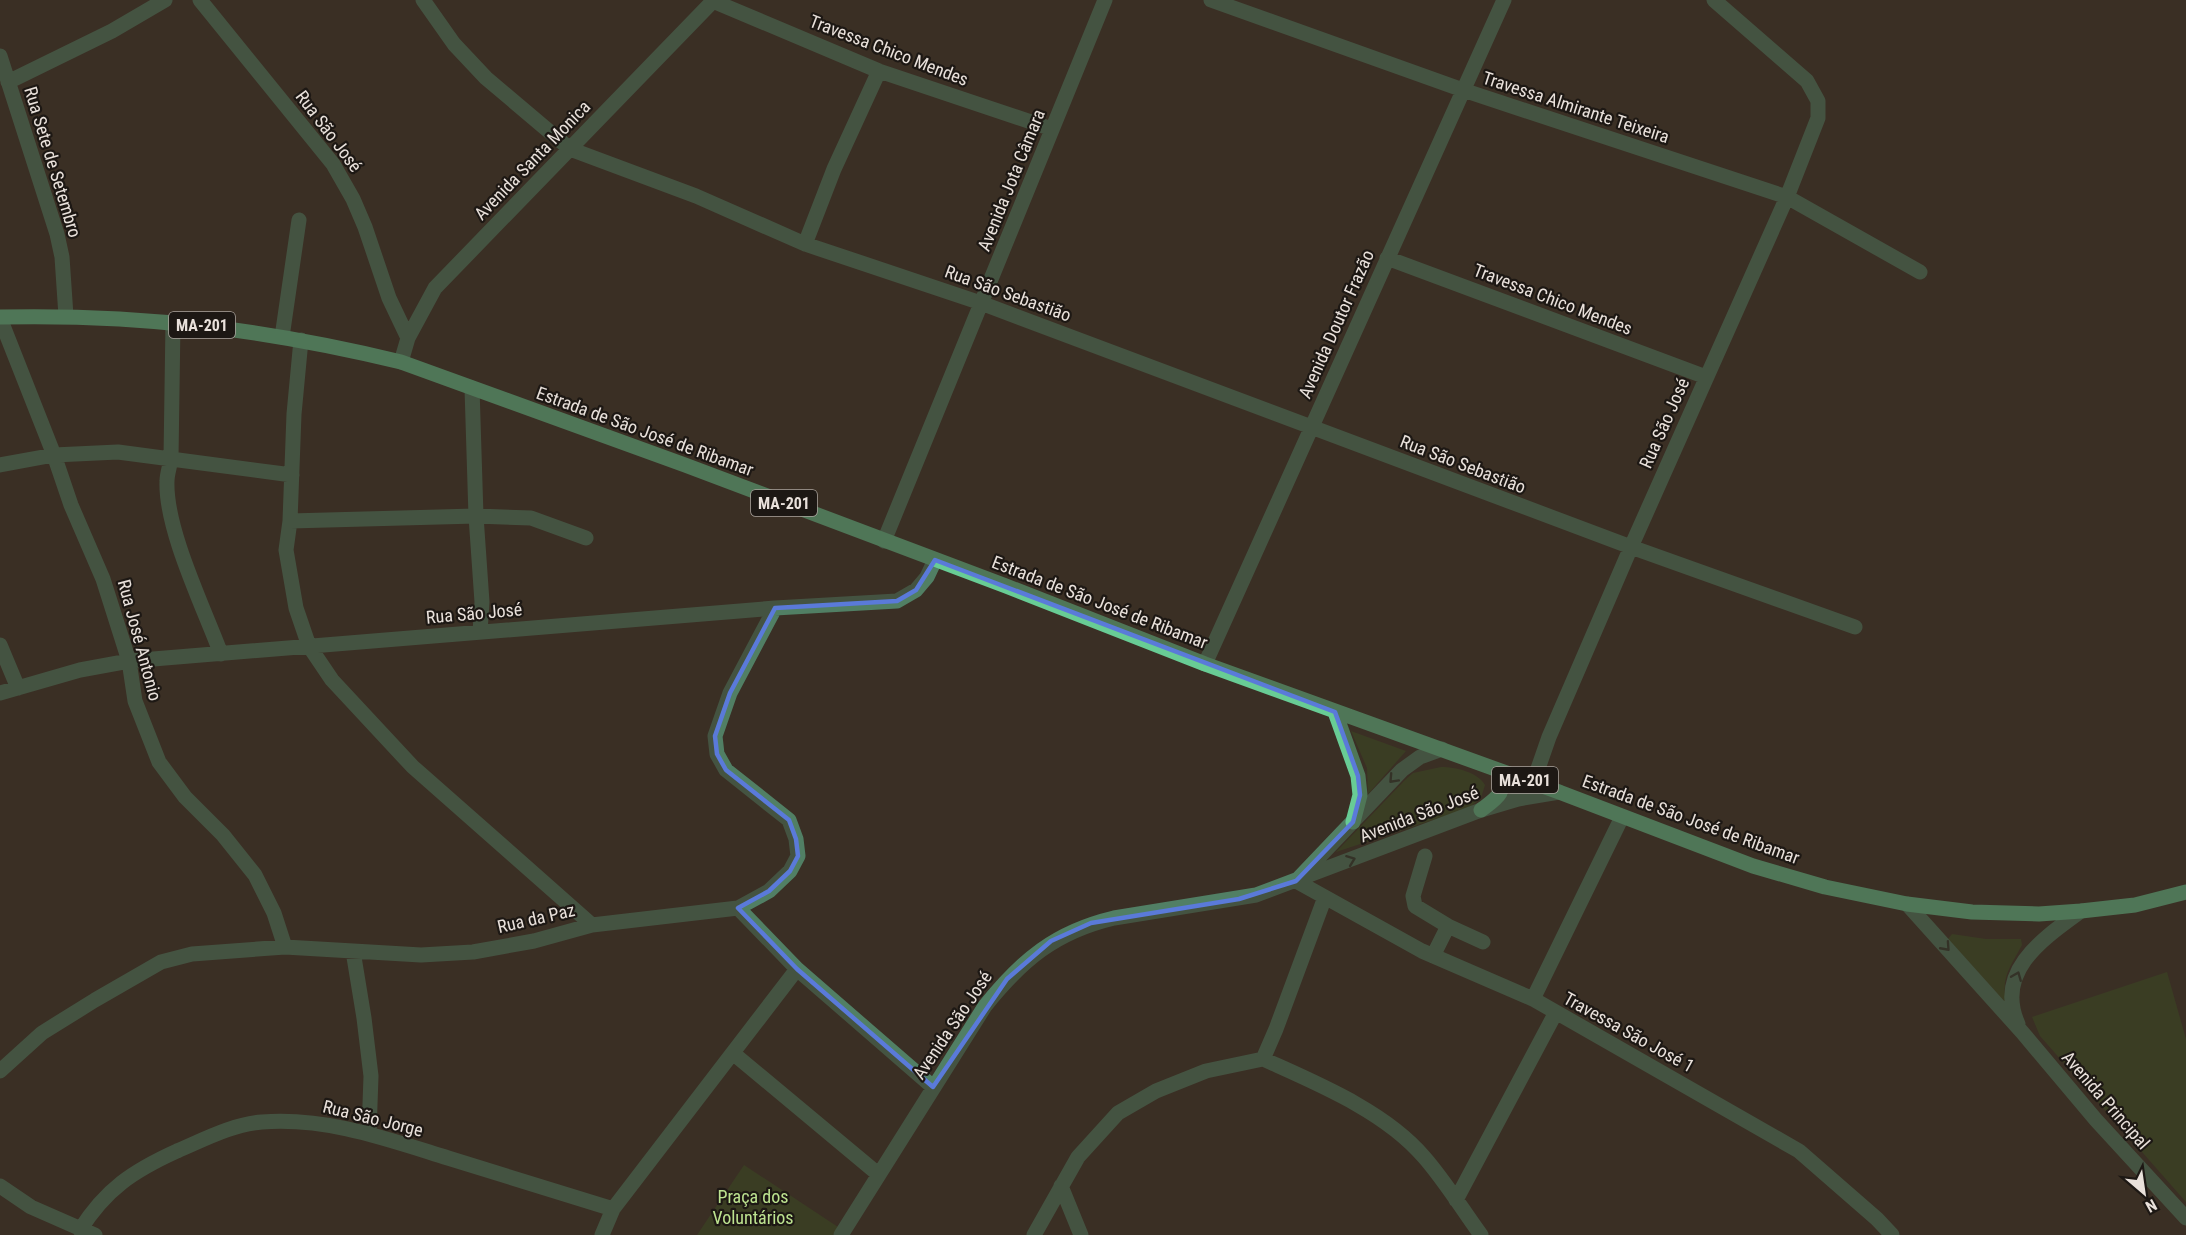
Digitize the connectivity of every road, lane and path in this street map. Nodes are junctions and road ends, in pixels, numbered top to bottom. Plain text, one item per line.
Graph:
1 (165, 0) edge
2 (200, 0) edge
3 (423, 0) edge
4 (714, 0) edge
5 (1105, 0) edge
6 (1211, 0) edge
7 (1504, 0) edge
8 (1714, 0) edge
9 (0, 56) edge
10 (879, 71) junction
11 (8, 82) junction
12 (1463, 90) junction
13 (1052, 129) junction
14 (570, 149) junction
15 (1787, 197) junction
16 (298, 220) dead end
17 (806, 244) junction
18 (1387, 258) junction
19 (1920, 272) dead end
20 (981, 303) junction
21 (66, 316) junction
22 (0, 317) edge
23 (173, 322) junction
24 (282, 337) junction
25 (408, 338) junction
26 (301, 340) junction
27 (402, 362) junction
28 (1706, 377) junction
29 (472, 388) junction
30 (1311, 427) junction
31 (54, 455) junction
32 (171, 458) junction
33 (0, 465) edge
34 (292, 476) junction
35 (476, 516) junction
36 (290, 521) junction
37 (586, 538) dead end
38 (884, 541) junction
39 (1630, 547) junction
40 (935, 560) junction
41 (776, 608) junction
42 (1855, 627) dead end
43 (480, 632) junction
44 (0, 645) edge
45 (309, 646) junction
46 (221, 654) junction
47 (129, 661) junction
48 (1205, 664) junction
49 (18, 688) junction
50 (0, 693) edge
51 (1335, 712) junction
52 (1442, 749) junction
53 (1500, 771) junction
54 (1533, 783) junction
55 (1559, 792) junction
56 (1481, 810) junction
57 (1622, 816) junction
58 (1353, 822) junction
59 (1425, 856) dead end
60 (1296, 881) junction
61 (2186, 892) edge
62 (1324, 897) junction
63 (1907, 904) junction
64 (738, 908) junction
65 (2081, 911) junction
66 (592, 926) junction
67 (1448, 927) junction
68 (1483, 942) dead end
69 (285, 947) junction
70 (353, 951) junction
71 (1433, 956) junction
72 (797, 969) junction
73 (1533, 999) junction
74 (1555, 1014) junction
75 (2022, 1032) junction
76 (734, 1054) junction
77 (1263, 1059) junction
78 (0, 1071) edge
79 (933, 1087) junction
80 (369, 1133) junction
81 (878, 1174) junction
82 (0, 1186) edge
83 (1061, 1186) junction
84 (1456, 1200) junction
85 (613, 1209) junction
86 (2186, 1218) edge
87 (88, 1232) edge
88 (602, 1235) edge
89 (841, 1235) edge
90 (1034, 1235) edge
91 (1081, 1235) edge
92 (1481, 1235) edge
93 (1892, 1235) edge

1 - 11 street
2 - 25 street, Rua São José
3 - 14 street, Rua São Sebastião
4 - 10 street, Travessa Chico Mendes
4 - 14 street, Avenida Santa Monica
5 - 13 street, Avenida Jota Câmara
6 - 12 street, Travessa Almirante Teixeira
7 - 12 street, Avenida Doutor Frazão
8 - 15 street, Rua São José
9 - 11 street, Rua Sete de Setembro
10 - 13 street, Travessa Chico Mendes
10 - 17 street
11 - 21 street, Rua Sete de Setembro
12 - 15 street, Travessa Almirante Teixeira
12 - 18 street, Avenida Doutor Frazão
13 - 20 street, Avenida Jota Câmara
14 - 17 street, Rua São Sebastião
14 - 25 street, Avenida Santa Monica
15 - 19 street, Travessa Almirante Teixeira
15 - 28 street, Rua São José
16 - 24 street
17 - 20 street, Rua São Sebastião
18 - 28 street, Travessa Chico Mendes
18 - 30 street, Avenida Doutor Frazão
20 - 30 street, Rua São Sebastião
20 - 38 street, Avenida Jota Câmara
21 - 22 main road, Estrada de São José de Ribamar / MA-201
21 - 23 main road, Estrada de São José de Ribamar / MA-201
22 - 31 street, Rua José Antonio
23 - 24 main road, Estrada de São José de Ribamar / MA-201
23 - 32 street
24 - 26 main road, Estrada de São José de Ribamar / MA-201
25 - 27 street, Avenida Santa Monica
26 - 27 main road, Estrada de São José de Ribamar / MA-201
26 - 34 street
27 - 29 main road, Estrada de São José de Ribamar / MA-201
28 - 39 street, Rua São José
29 - 35 street
29 - 38 main road, Estrada de São José de Ribamar / MA-201
30 - 39 street, Rua São Sebastião
30 - 48 street, Avenida Doutor Frazão
31 - 32 street
31 - 33 street
31 - 47 street, Rua José Antonio
32 - 34 street
32 - 46 street
34 - 36 street
35 - 36 street
35 - 37 street
35 - 43 street
36 - 45 street
38 - 40 main road, Estrada de São José de Ribamar / MA-201
39 - 42 street, Rua São Sebastião
39 - 54 street, Rua São José
40 - 41 street, Rua São José
40 - 48 main road, Estrada de São José de Ribamar / MA-201
41 - 43 street, Rua São José
41 - 64 street, Rua da Paz
43 - 45 street, Rua São José
44 - 49 street
45 - 46 street, Rua São José
45 - 66 street
46 - 47 street, Rua São José
47 - 49 street, Rua São José
47 - 69 street, Rua José Antonio
48 - 51 main road, Estrada de São José de Ribamar / MA-201
49 - 50 street, Rua São José
51 - 52 main road, Estrada de São José de Ribamar / MA-201
51 - 58 main road
52 - 53 main road, Estrada de São José de Ribamar / MA-201
52 -> 58 street, Avenida São José
53 - 54 main road, Estrada de São José de Ribamar / MA-201
53 - 56 main road
54 - 55 main road, Estrada de São José de Ribamar / MA-201
55 - 56 street, Avenida São José
55 - 57 main road, Estrada de São José de Ribamar / MA-201
60 -> 56 street, Avenida São José
57 - 63 main road, Estrada de São José de Ribamar / MA-201
57 - 73 street
58 - 60 street, Avenida São José
59 - 67 street
60 - 62 street, Travessa São José 1
60 - 79 street, Avenida São José
61 - 65 main road, Estrada de São José de Ribamar / MA-201
62 - 71 street, Travessa São José 1
62 - 77 street
63 - 65 main road, Estrada de São José de Ribamar / MA-201
63 -> 75 street, Avenida Principal
64 - 66 street, Rua da Paz
64 - 72 street
75 -> 65 street, Avenida Principal
66 - 70 street, Rua da Paz
67 - 68 street
67 - 71 street
69 - 70 street, Rua da Paz
69 - 78 street, Rua da Paz
70 - 80 street
71 - 73 street, Travessa São José 1
72 - 76 street
72 - 79 street
73 - 74 street, Travessa São José 1
74 - 84 street
74 - 93 street, Travessa São José 1
75 - 86 street, Avenida Principal
76 - 81 street
76 - 85 street
77 - 83 street
77 - 84 street
79 - 81 street, Avenida São José
80 - 85 street, Rua São Jorge
80 - 87 street, Rua São Jorge
81 - 89 street, Avenida São José
82 - 87 street
83 - 90 street
83 - 91 street
84 - 92 street
85 - 88 street

